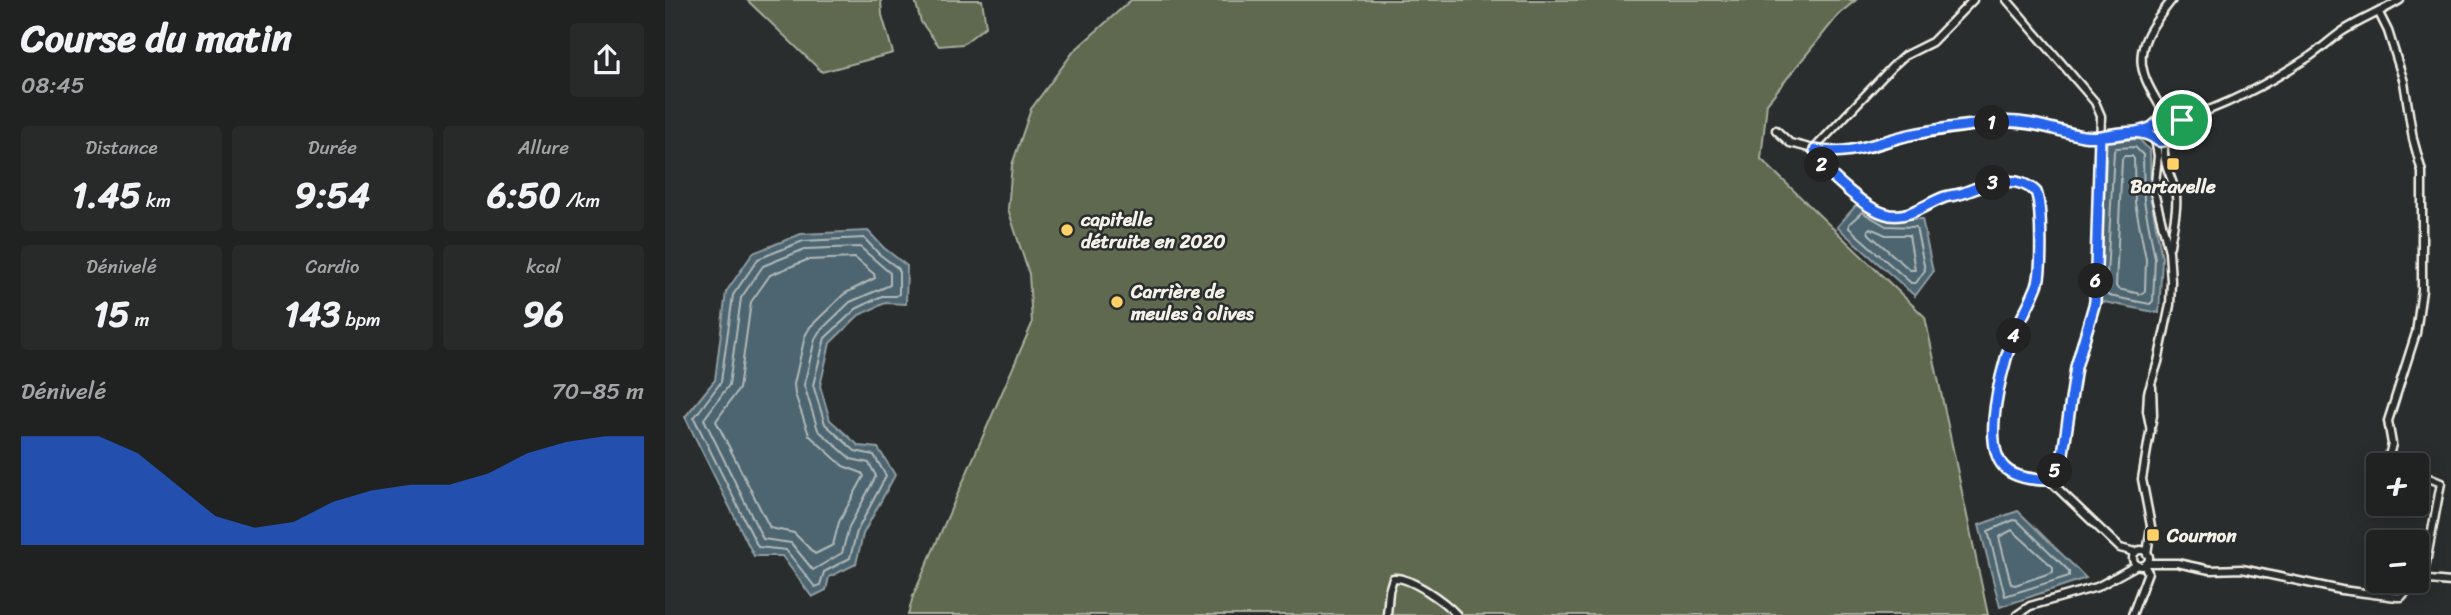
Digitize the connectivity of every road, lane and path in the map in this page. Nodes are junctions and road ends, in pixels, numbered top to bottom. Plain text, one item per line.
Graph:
1 (1973, 0) edge
2 (2007, 0) edge
3 (2172, 0) edge
4 (2400, 0) edge
5 (2379, 13) junction
6 (2184, 120) junction
7 (2158, 127) junction
8 (1776, 130) dead end
9 (2173, 131) junction
10 (2100, 136) junction
11 (2165, 141) junction
12 (1814, 150) junction
13 (2169, 251) junction
14 (2389, 453) edge
15 (2429, 478) edge
16 (2049, 480) junction
17 (2429, 547) edge
18 (2141, 559) junction
19 (2429, 581) edge
20 (2451, 582) edge
21 (2405, 593) edge
22 (1387, 615) edge
23 (1457, 615) edge
24 (2017, 615) edge
25 (2132, 615) edge

1 - 12 street
2 - 10 street
3 - 7 street
4 - 5 street
5 - 6 street
5 - 14 street
6 - 7 street
6 - 9 street
7 - 9 street
7 - 10 street
7 - 11 street
7 - 13 street
8 - 12 street
9 - 11 street
10 - 12 street
10 - 16 street
11 - 13 street
12 - 16 street
13 - 18 street
15 - 17 street
16 - 18 street
18 - 21 street
18 - 24 street
18 - 25 street
19 - 20 street
22 - 23 street

